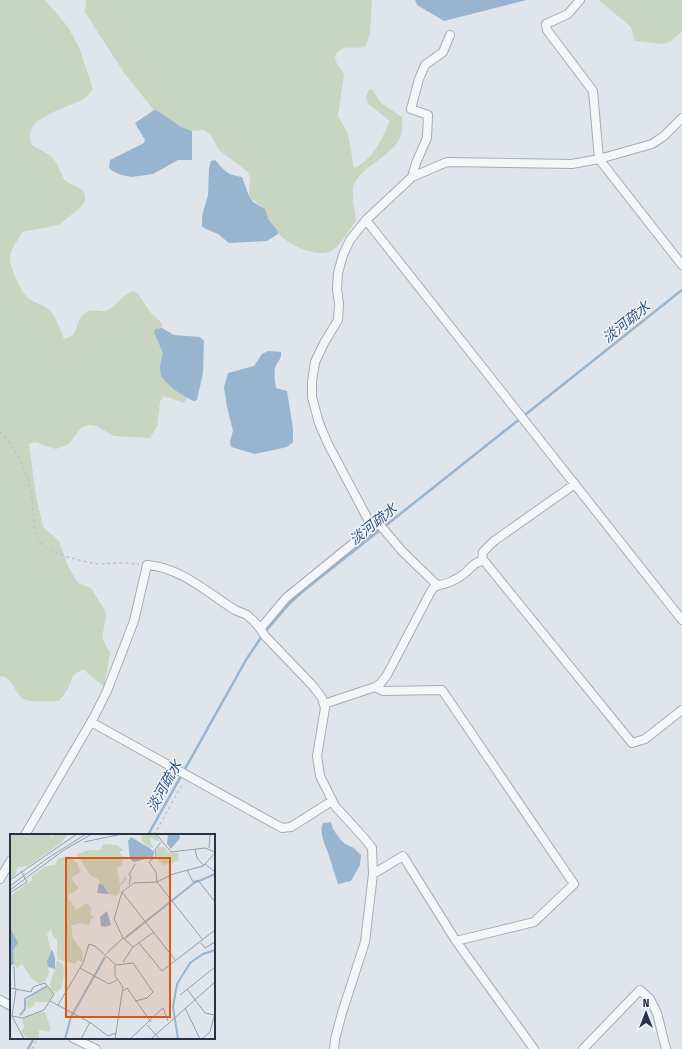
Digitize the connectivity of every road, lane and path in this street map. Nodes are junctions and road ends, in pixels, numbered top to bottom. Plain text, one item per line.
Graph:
1 (580, 0) edge
2 (450, 35) dead end
3 (682, 118) edge
4 (599, 159) junction
5 (412, 178) junction
6 (366, 220) junction
7 (682, 265) edge
8 (0, 432) edge
9 (575, 484) junction
10 (378, 527) junction
11 (482, 560) junction
12 (147, 565) junction
13 (439, 585) junction
14 (682, 620) edge
15 (262, 632) junction
16 (375, 687) junction
17 (324, 704) junction
18 (682, 710) edge
19 (91, 722) junction
20 (183, 775) junction
21 (332, 802) junction
22 (26, 834) edge
23 (154, 834) edge
24 (10, 862) edge
25 (373, 874) junction
26 (0, 879) edge
27 (456, 941) junction
28 (0, 1000) edge
29 (10, 1005) edge
30 (37, 1039) edge
31 (76, 1039) edge
32 (32, 1049) edge
33 (96, 1049) edge
34 (334, 1049) edge
35 (534, 1049) edge
36 (583, 1049) edge
37 (666, 1049) edge

1 - 4 street
2 - 5 street
3 - 4 street
4 - 5 street
4 - 7 street
5 - 6 street
6 - 9 street
6 - 10 street
8 - 12 path
9 - 11 street
9 - 14 street
10 - 13 street
10 - 15 street
11 - 13 street
11 - 18 street
12 - 15 street
12 - 19 street
13 - 16 street
15 - 17 street
16 - 17 street
16 - 27 street
17 - 21 street
19 - 20 street
19 - 22 street
20 - 21 street
20 - 23 path
21 - 25 street
24 - 26 street
25 - 27 street
25 - 34 street
27 - 35 street
28 - 29 street
30 - 32 path
31 - 33 street
36 - 37 street

